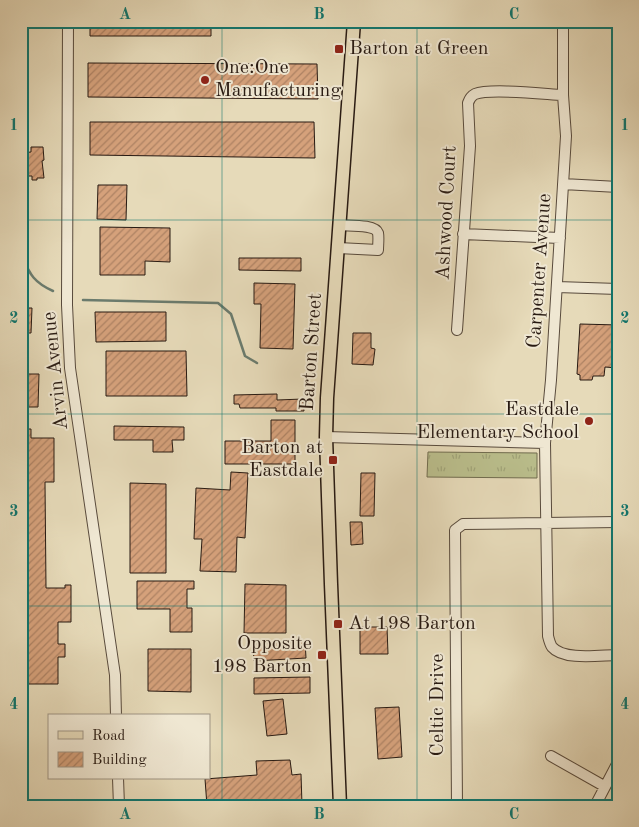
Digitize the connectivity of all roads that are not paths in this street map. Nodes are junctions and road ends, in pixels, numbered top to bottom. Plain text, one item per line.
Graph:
1 (68, 21) edge
2 (354, 21) edge
3 (563, 21) edge
4 (563, 95) junction
5 (563, 184) junction
6 (618, 186) edge
7 (340, 225) junction
8 (463, 234) junction
9 (560, 238) junction
10 (338, 248) junction
11 (557, 287) junction
12 (618, 290) edge
13 (457, 330) dead end
14 (326, 437) junction
15 (545, 443) junction
16 (546, 522) junction
17 (618, 522) edge
18 (618, 655) edge
19 (116, 714) edge
20 (551, 756) dead end
21 (618, 762) edge
22 (118, 780) edge
23 (604, 786) junction
24 (119, 806) edge
25 (340, 806) edge
26 (457, 806) edge
27 (595, 806) edge

1 - 19 street, Arvin Avenue
2 - 7 main road, Barton Street
3 - 4 street, Carpenter Avenue
4 - 5 street, Carpenter Avenue
4 - 8 street, Ashwood Court
5 - 6 street
5 - 9 street, Carpenter Avenue
7 - 10 main road, Barton Street
7 - 10 street
8 - 9 street
8 - 13 street, Ashwood Court
9 - 11 street, Carpenter Avenue
10 - 14 main road, Barton Street
11 - 12 street
11 - 15 street, Carpenter Avenue
14 - 15 street
14 - 25 main road, Barton Street
15 - 16 street, Carpenter Avenue
16 - 17 street, Celtic Drive
16 - 18 street, Carpenter Avenue
16 - 26 street, Celtic Drive
20 - 23 street
21 - 23 street
22 - 24 street
23 - 27 street

